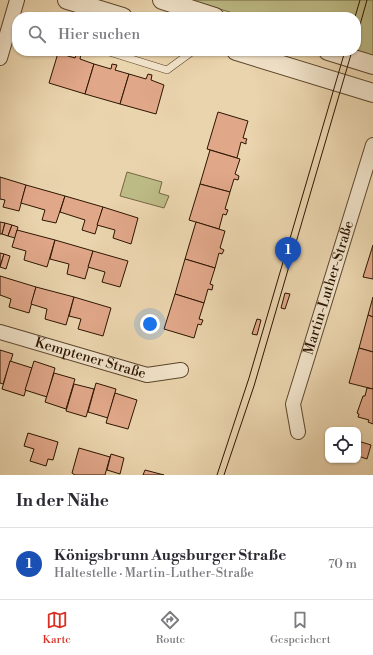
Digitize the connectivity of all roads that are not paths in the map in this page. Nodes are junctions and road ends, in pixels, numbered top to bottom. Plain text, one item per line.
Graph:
1 (17, 0) edge
2 (67, 0) edge
3 (162, 0) edge
4 (179, 7) edge
5 (15, 12) edge
6 (107, 12) edge
7 (197, 12) edge
8 (12, 28) edge
9 (122, 56) edge
10 (186, 56) edge
11 (252, 56) edge
12 (344, 56) edge
13 (0, 58) edge
14 (373, 65) edge
15 (373, 93) edge
16 (373, 145) edge
17 (0, 332) edge
18 (181, 370) dead end
19 (298, 432) dead end

1 - 5 street
2 - 6 street
3 - 4 street
4 - 7 street
8 - 13 street
9 - 10 lane
11 - 15 street
12 - 14 street
16 - 19 street, Martin-Luther-Straße
17 - 18 street, Kemptener Straße

